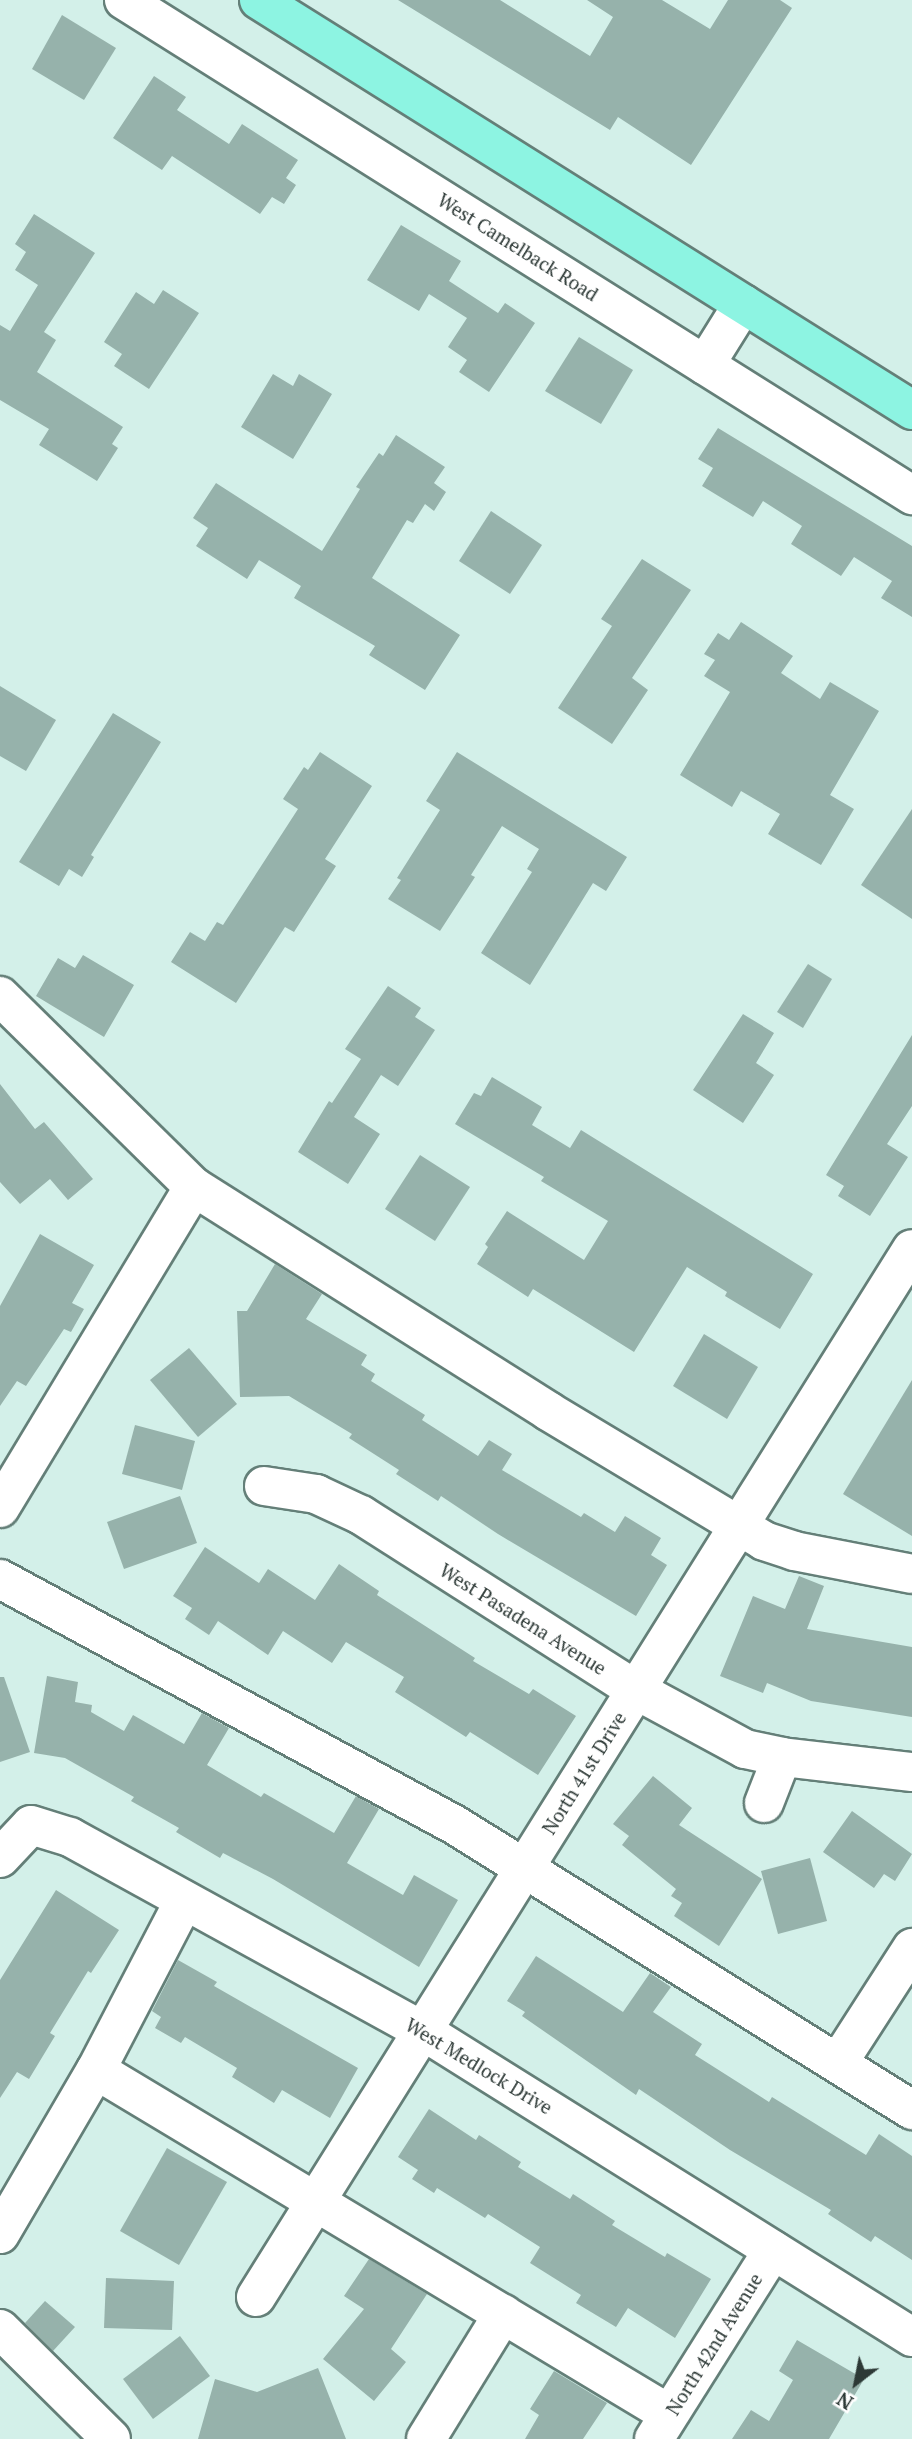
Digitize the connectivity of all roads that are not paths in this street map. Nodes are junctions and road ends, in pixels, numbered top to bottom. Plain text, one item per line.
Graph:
1 (124, 0) edge
2 (259, 0) edge
3 (743, 304) junction
4 (705, 365) junction
5 (912, 411) edge
6 (912, 495) edge
7 (0, 996) edge
8 (194, 1187) junction
9 (912, 1249) edge
10 (264, 1486) dead end
11 (0, 1508) edge
12 (738, 1527) junction
13 (912, 1574) edge
14 (0, 1579) edge
15 (636, 1690) junction
16 (782, 1757) junction
17 (912, 1772) edge
18 (764, 1803) dead end
19 (0, 1858) edge
20 (524, 1868) junction
21 (184, 1901) junction
22 (912, 1948) edge
23 (423, 2031) junction
24 (838, 2063) junction
25 (96, 2070) junction
26 (912, 2110) edge
27 (315, 2203) junction
28 (0, 2234) edge
29 (774, 2250) junction
30 (256, 2297) dead end
31 (503, 2314) junction
32 (0, 2329) edge
33 (912, 2337) edge
34 (662, 2427) edge
35 (111, 2439) edge
36 (426, 2439) edge

1 - 4 street, West Camelback Road
2 - 3 main road
3 - 4 street
3 - 5 main road
4 - 6 street, West Camelback Road
7 - 8 street
8 - 11 street
8 - 12 street
9 - 12 street, North 41st Drive
10 - 15 street, West Pasadena Avenue
12 - 13 street
12 - 15 street, North 41st Drive
14 - 20 street
15 - 16 street, West Pasadena Avenue
15 - 20 street, North 41st Drive
16 - 17 street, West Pasadena Avenue
16 - 18 street
19 - 21 street, West Medlock Drive
20 - 23 street, North 41st Drive
20 - 24 street
21 - 23 street, West Medlock Drive
21 - 25 street
22 - 24 street
23 - 27 street, North 41st Drive
23 - 29 street, West Medlock Drive
24 - 26 street
25 - 27 street
25 - 28 street
27 - 30 street, North 41st Drive
27 - 31 street
29 - 33 street, West Medlock Drive
29 - 34 street, North 42nd Avenue
31 - 34 street
31 - 36 street
32 - 35 street

